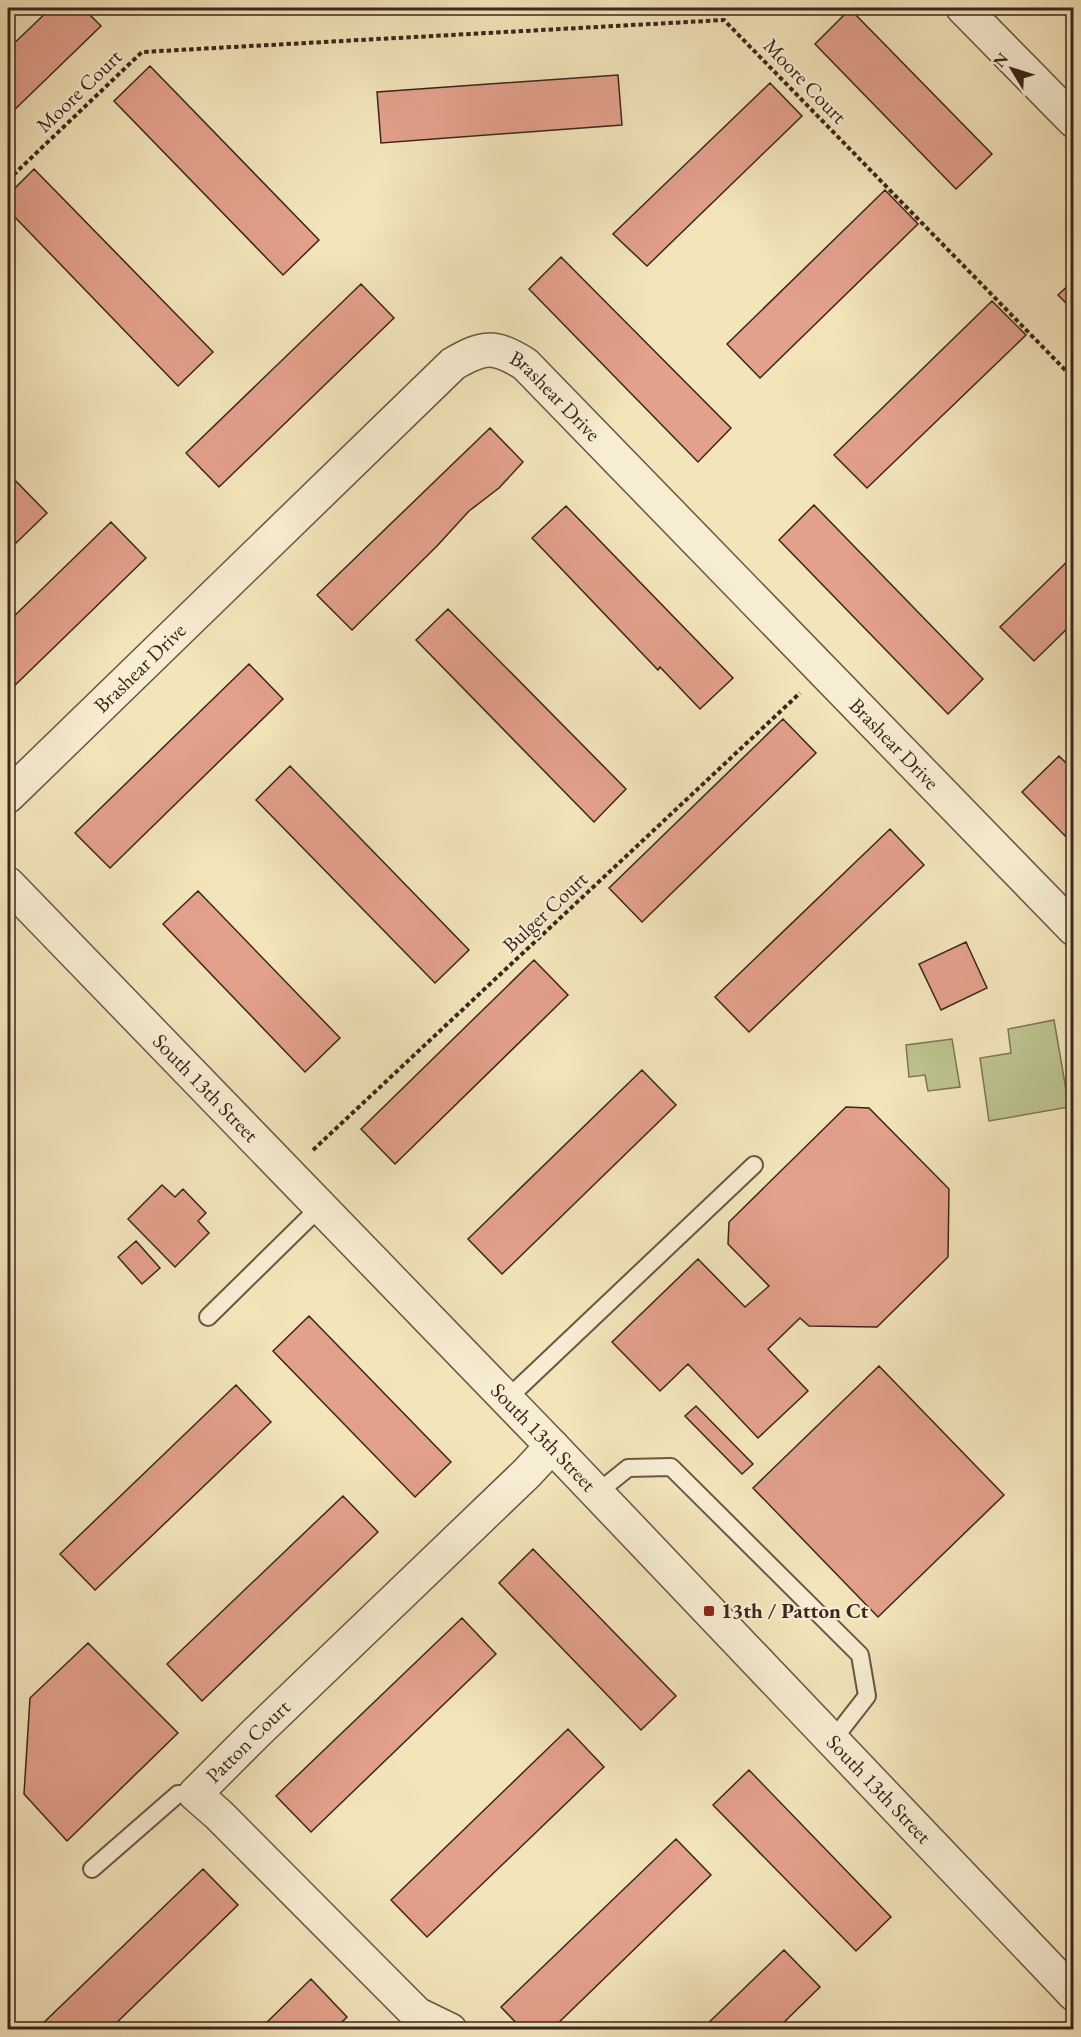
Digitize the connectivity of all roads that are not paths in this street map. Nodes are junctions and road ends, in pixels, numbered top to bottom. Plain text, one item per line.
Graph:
1 (963, 8) edge
2 (1074, 121) edge
3 (8, 796) edge
4 (8, 884) edge
5 (1074, 929) edge
6 (754, 1165) dead end
7 (320, 1207) junction
8 (208, 1317) dead end
9 (507, 1399) junction
10 (552, 1446) junction
11 (597, 1493) junction
12 (832, 1741) junction
13 (195, 1794) junction
14 (92, 1869) dead end
15 (1074, 1994) edge
16 (450, 2030) edge

1 - 2 street
3 - 5 street, Brashear Drive
4 - 7 street, South 13th Street
6 - 9 lane
7 - 8 lane
7 - 9 street, South 13th Street
9 - 10 street, South 13th Street
10 - 11 street, South 13th Street
10 - 13 street, Patton Court
11 - 12 street, South 13th Street
11 - 12 lane
12 - 15 street, South 13th Street
13 - 14 lane
13 - 16 street, Patton Court

